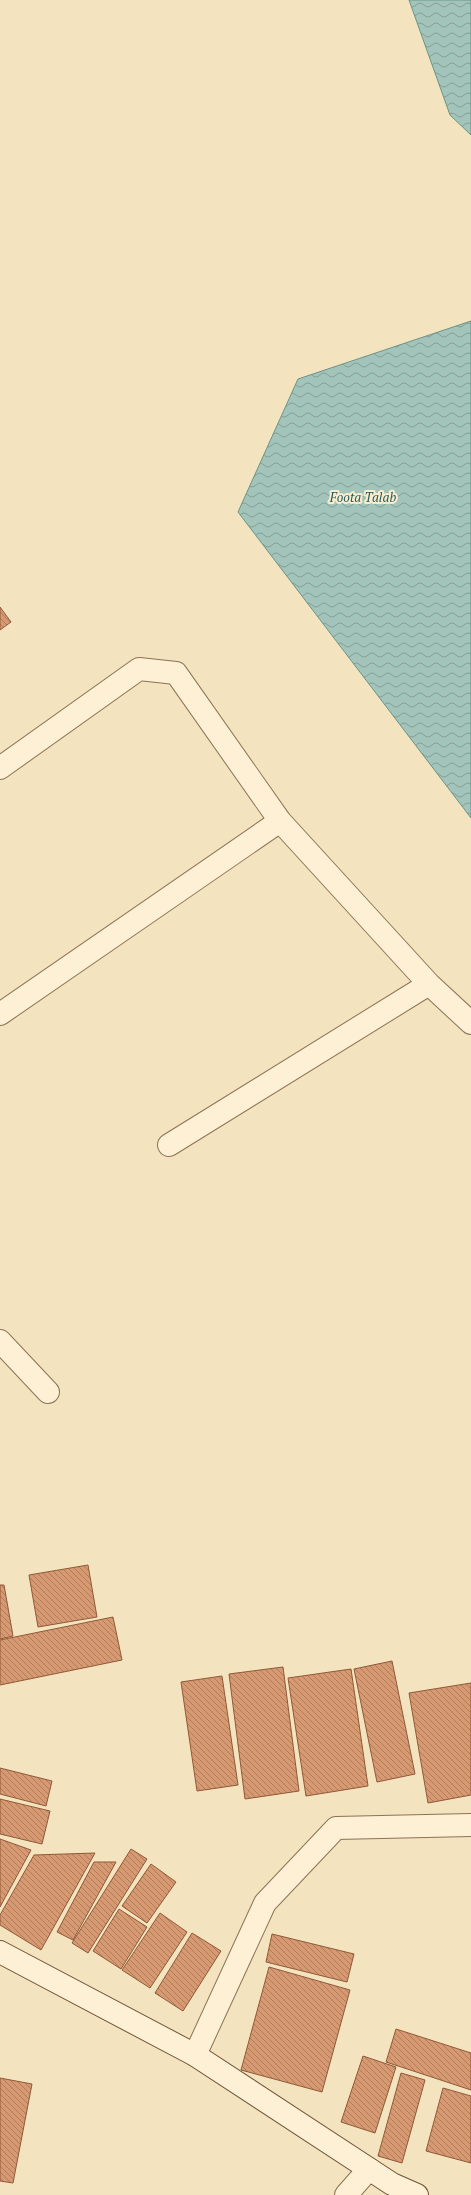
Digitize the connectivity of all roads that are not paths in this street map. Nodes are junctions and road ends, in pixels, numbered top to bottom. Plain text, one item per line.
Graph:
1 (0, 768) edge
2 (280, 821) junction
3 (429, 984) junction
4 (0, 1014) edge
5 (471, 1023) edge
6 (169, 1145) dead end
7 (0, 1341) edge
8 (48, 1392) dead end
9 (471, 1825) edge
10 (0, 1952) edge
11 (195, 2054) junction
12 (369, 2169) junction
13 (346, 2195) edge
14 (417, 2195) edge

1 - 2 street
2 - 3 street
2 - 4 street
3 - 5 street
3 - 6 street
7 - 8 street
9 - 11 street
10 - 11 street
11 - 12 street
12 - 13 street
12 - 14 street

